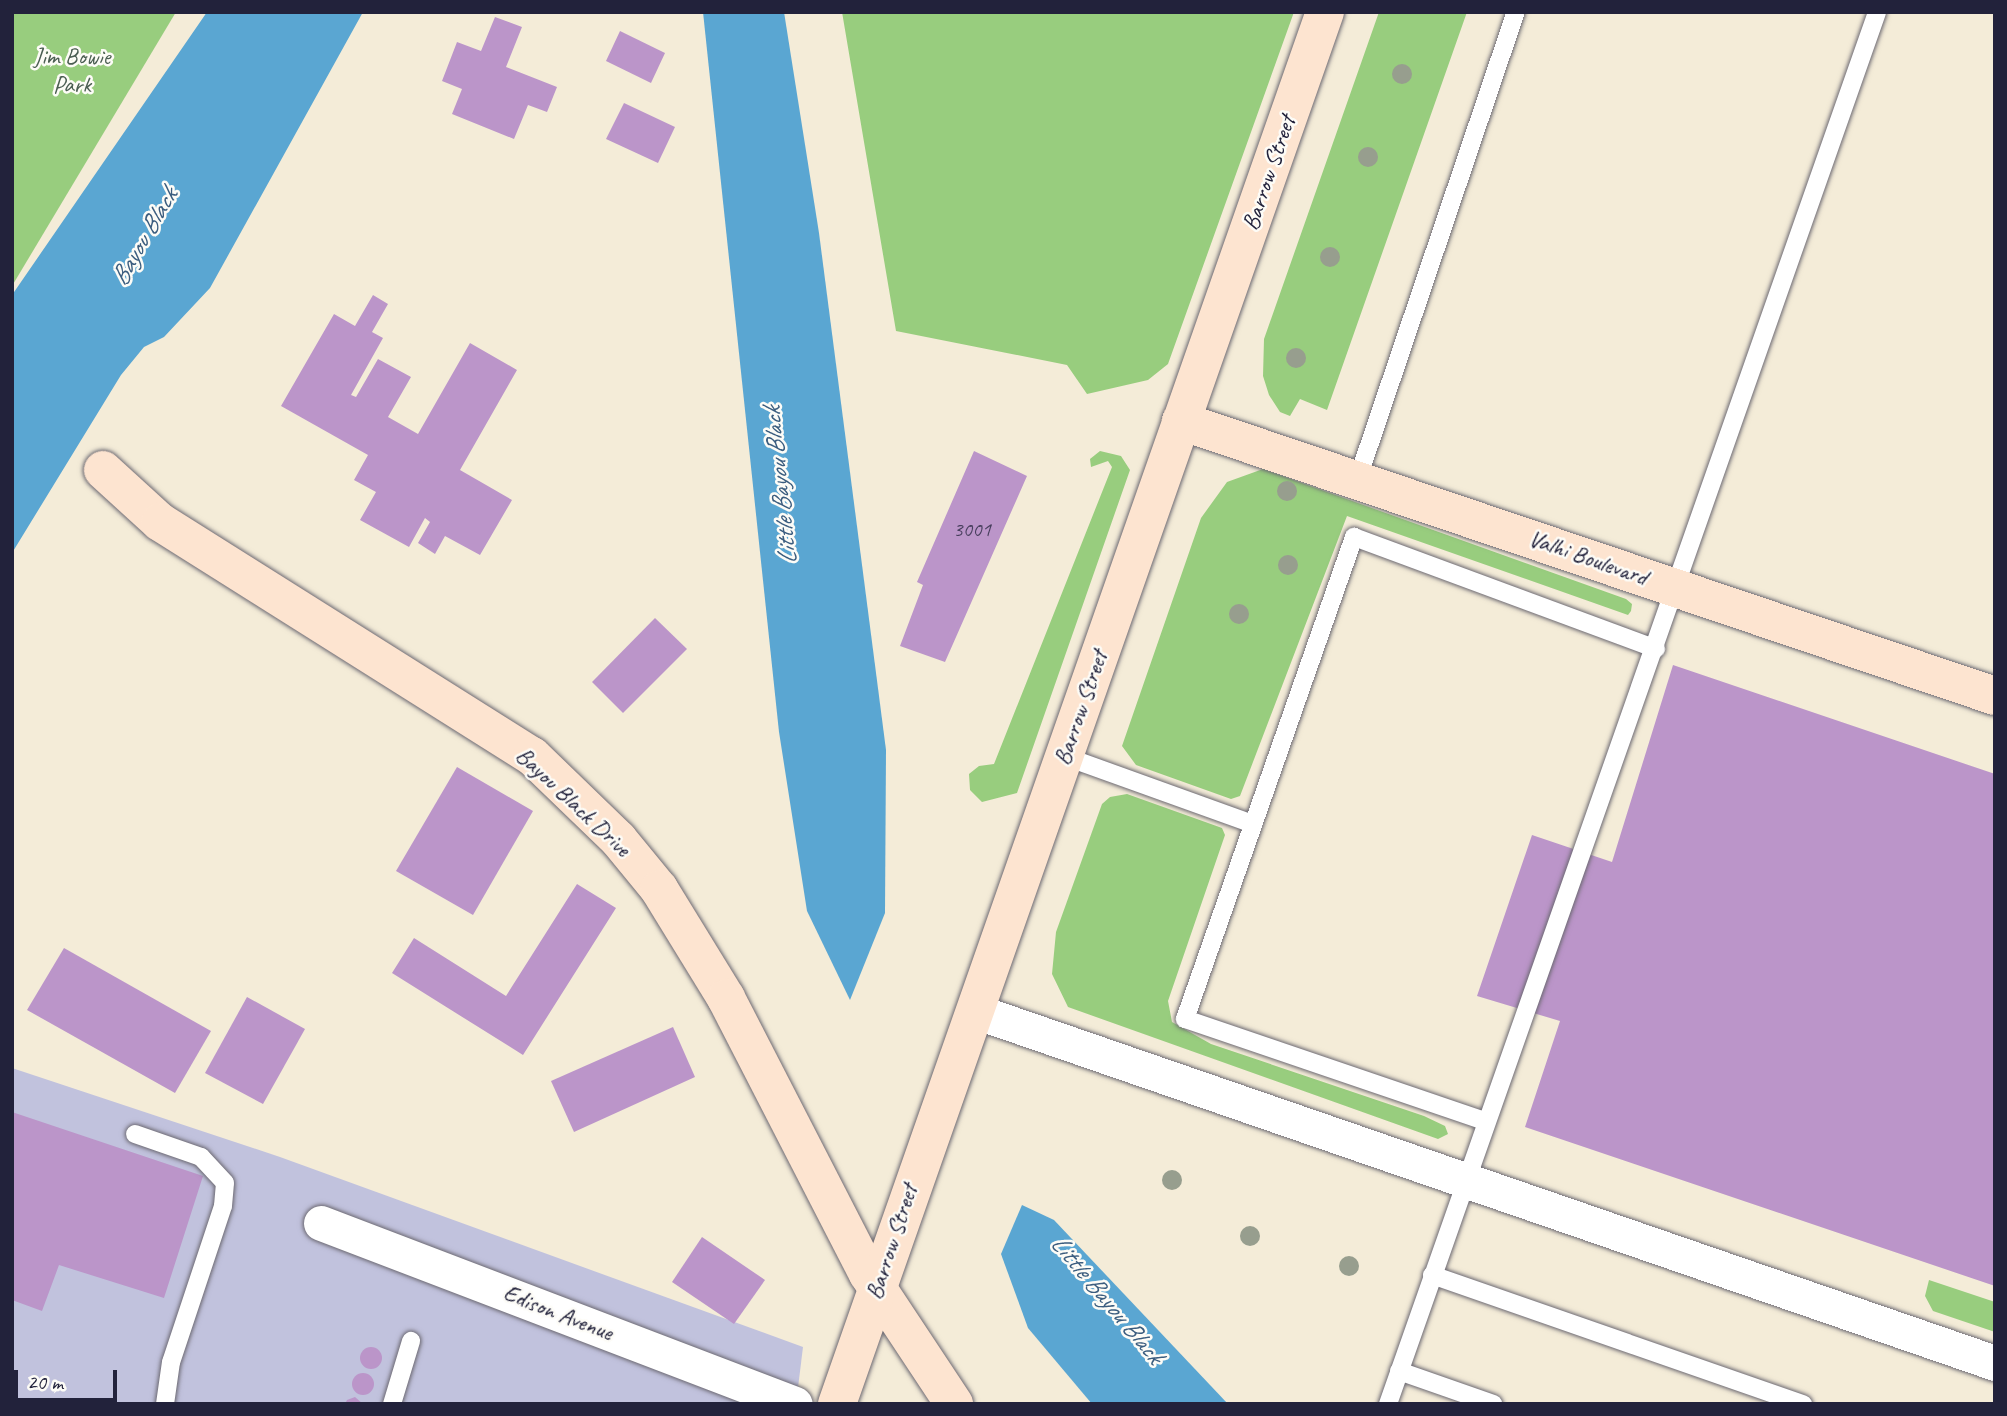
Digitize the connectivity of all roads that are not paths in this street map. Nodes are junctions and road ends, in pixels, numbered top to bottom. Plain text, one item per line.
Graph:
1 (1325, 12) edge
2 (1517, 12) edge
3 (1877, 12) edge
4 (1181, 421) junction
5 (103, 470) dead end
6 (1357, 481) junction
7 (1678, 588) junction
8 (1656, 649) junction
9 (1995, 696) edge
10 (1064, 756) junction
11 (1253, 824) junction
12 (975, 1010) junction
13 (1485, 1121) junction
14 (135, 1134) dead end
15 (1464, 1180) junction
16 (321, 1223) dead end
17 (1432, 1275) junction
18 (877, 1288) junction
19 (411, 1340) dead end
20 (1995, 1363) edge
21 (1399, 1371) junction
22 (165, 1404) edge
23 (392, 1404) edge
24 (795, 1404) edge
25 (837, 1404) edge
26 (954, 1404) edge
27 (1388, 1404) edge
28 (1493, 1404) edge
29 (1803, 1404) edge

1 - 4 street, Barrow Street
2 - 6 lane
3 - 7 lane
4 - 6 street, Valhi Boulevard
4 - 10 street, Barrow Street
5 - 18 street, Bayou Black Drive
6 - 7 street, Valhi Boulevard
7 - 8 lane
7 - 9 street, Valhi Boulevard
8 - 11 lane
8 - 13 lane
10 - 11 lane
10 - 12 street, Barrow Street
11 - 13 lane
12 - 15 street
12 - 18 street, Barrow Street
13 - 15 lane
14 - 22 lane
15 - 17 lane
15 - 20 street
16 - 24 street, Edison Avenue
17 - 21 lane
17 - 29 lane
18 - 25 street, Barrow Street
18 - 26 street, Bayou Black Drive
19 - 23 lane
21 - 27 lane
21 - 28 lane

